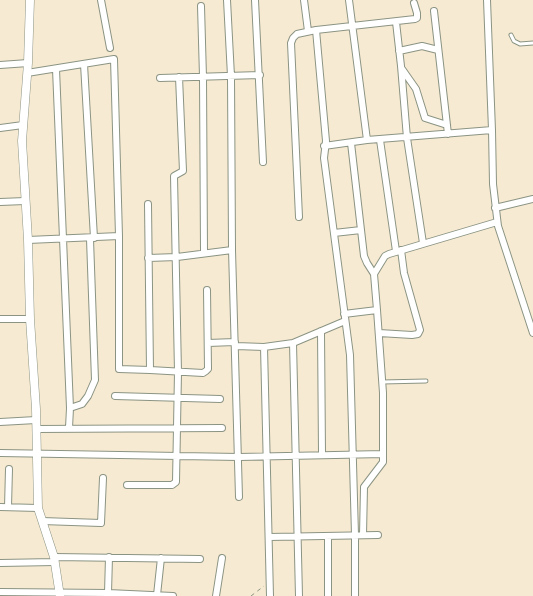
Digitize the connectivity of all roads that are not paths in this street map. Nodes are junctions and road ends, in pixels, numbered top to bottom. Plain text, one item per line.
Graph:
1 (30, 0) edge
2 (101, 0) edge
3 (227, 0) edge
4 (255, 0) edge
5 (304, 0) edge
6 (349, 0) edge
7 (487, 0) edge
8 (414, 2) dead end
9 (201, 6) dead end
10 (434, 11) dead end
11 (396, 22) junction
12 (352, 25) junction
13 (316, 30) junction
14 (308, 31) junction
15 (512, 35) dead end
16 (533, 43) edge
17 (110, 48) dead end
18 (399, 50) junction
19 (438, 50) junction
20 (28, 63) junction
21 (84, 64) junction
22 (0, 65) edge
23 (401, 68) junction
24 (56, 69) junction
25 (27, 73) junction
26 (260, 75) junction
27 (231, 76) junction
28 (203, 77) junction
29 (160, 78) dead end
30 (179, 78) junction
31 (23, 125) junction
32 (447, 125) junction
33 (0, 128) edge
34 (492, 130) junction
35 (448, 134) junction
36 (407, 138) junction
37 (367, 140) junction
38 (380, 140) junction
39 (351, 143) junction
40 (324, 146) junction
41 (263, 162) dead end
42 (533, 199) edge
43 (0, 202) edge
44 (25, 202) junction
45 (148, 204) dead end
46 (495, 208) junction
47 (299, 217) dead end
48 (497, 222) junction
49 (361, 230) junction
50 (334, 232) junction
51 (119, 236) junction
52 (62, 238) junction
53 (92, 238) junction
54 (28, 240) junction
55 (423, 244) junction
56 (232, 250) junction
57 (399, 251) junction
58 (204, 253) junction
59 (177, 257) junction
60 (148, 258) junction
61 (374, 274) junction
62 (207, 290) dead end
63 (377, 310) junction
64 (345, 317) junction
65 (0, 319) edge
66 (30, 319) junction
67 (531, 322) edge
68 (321, 331) junction
69 (379, 333) junction
70 (533, 333) edge
71 (208, 343) junction
72 (292, 343) junction
73 (236, 344) junction
74 (264, 346) junction
75 (150, 370) junction
76 (178, 372) junction
77 (426, 381) dead end
78 (382, 382) junction
79 (115, 396) dead end
80 (178, 398) junction
81 (220, 399) dead end
82 (70, 408) junction
83 (0, 422) edge
84 (36, 424) junction
85 (69, 428) junction
86 (177, 428) junction
87 (222, 428) dead end
88 (0, 453) edge
89 (353, 453) junction
90 (37, 454) junction
91 (296, 454) junction
92 (322, 454) junction
93 (383, 454) junction
94 (177, 456) junction
95 (267, 456) junction
96 (239, 457) junction
97 (9, 469) dead end
98 (102, 478) dead end
99 (127, 484) dead end
100 (239, 497) dead end
101 (0, 507) edge
102 (8, 507) junction
103 (38, 508) junction
104 (42, 521) junction
105 (356, 535) junction
106 (363, 535) junction
107 (378, 535) dead end
108 (328, 536) junction
109 (269, 537) junction
110 (299, 537) junction
111 (109, 557) junction
112 (161, 558) junction
113 (222, 558) dead end
114 (55, 559) junction
115 (200, 559) dead end
116 (0, 563) edge
117 (0, 592) edge
118 (108, 593) junction
119 (59, 594) edge
120 (157, 595) edge
121 (173, 596) edge
122 (216, 596) edge
123 (270, 596) edge
124 (299, 596) edge
125 (328, 596) edge
126 (355, 596) edge

1 - 20 street
2 - 17 street
3 - 27 street
4 - 26 street
5 - 14 street
6 - 12 street
7 - 34 street
8 - 11 street
9 - 28 street
10 - 19 street
11 - 12 street
11 - 18 street
12 - 13 street
12 - 37 street
13 - 14 street
13 - 40 street
14 - 47 street
15 - 16 lane
18 - 19 street
18 - 23 street
19 - 32 street
20 - 22 street
20 - 25 street
21 - 24 street
21 - 51 street
21 - 53 street
23 - 32 street
23 - 36 street
24 - 25 street
24 - 52 street
25 - 31 street
26 - 27 street
26 - 41 street
27 - 28 street
27 - 56 street
28 - 30 street
28 - 58 street
29 - 30 street
30 - 59 street
31 - 33 street
31 - 44 street
32 - 35 street
34 - 35 street
34 - 46 street
35 - 36 street
36 - 38 street
36 - 55 street
37 - 38 street
37 - 39 street
38 - 57 street
39 - 40 street
39 - 49 street
40 - 50 street
42 - 46 street
43 - 44 street
44 - 54 street
45 - 60 street
46 - 48 street
48 - 55 street
48 - 67 street
49 - 50 street
49 - 61 street
50 - 64 street
51 - 53 street
51 - 75 street
52 - 53 street
52 - 54 street
52 - 82 street
53 - 82 street
54 - 66 street
55 - 57 street
56 - 58 street
56 - 73 street
57 - 61 street
57 - 69 street
58 - 59 street
59 - 60 street
59 - 76 street
60 - 75 street
61 - 63 street
62 - 71 street
63 - 64 street
63 - 69 street
64 - 68 street
64 - 89 street
65 - 66 street
66 - 84 street
67 - 70 street
68 - 72 street
68 - 92 street
69 - 78 street
71 - 73 street
71 - 76 street
72 - 74 street
72 - 91 street
73 - 74 street
73 - 96 street
74 - 95 street
75 - 76 street
76 - 80 street
77 - 78 lane
78 - 93 street
79 - 80 street
80 - 81 street
80 - 86 street
82 - 85 street
83 - 84 street
84 - 85 street
84 - 90 street
85 - 86 street
86 - 87 street
86 - 94 street
88 - 90 street
89 - 92 street
89 - 93 street
89 - 105 street
90 - 94 street
90 - 103 street
91 - 92 street
91 - 95 street
91 - 110 street
93 - 106 street
94 - 96 street
94 - 99 street
95 - 96 street
95 - 109 street
96 - 100 street
97 - 102 street
98 - 104 street
101 - 102 street
102 - 103 street
103 - 104 street
104 - 114 street
105 - 106 street
105 - 108 street
105 - 126 street
106 - 107 street
108 - 110 street
108 - 125 street
109 - 110 street
109 - 123 street
110 - 124 street
111 - 112 street
111 - 114 street
111 - 118 street
112 - 115 street
112 - 120 street
113 - 122 street
114 - 116 street
114 - 119 street
117 - 119 street
118 - 119 street
118 - 120 street
120 - 121 street

